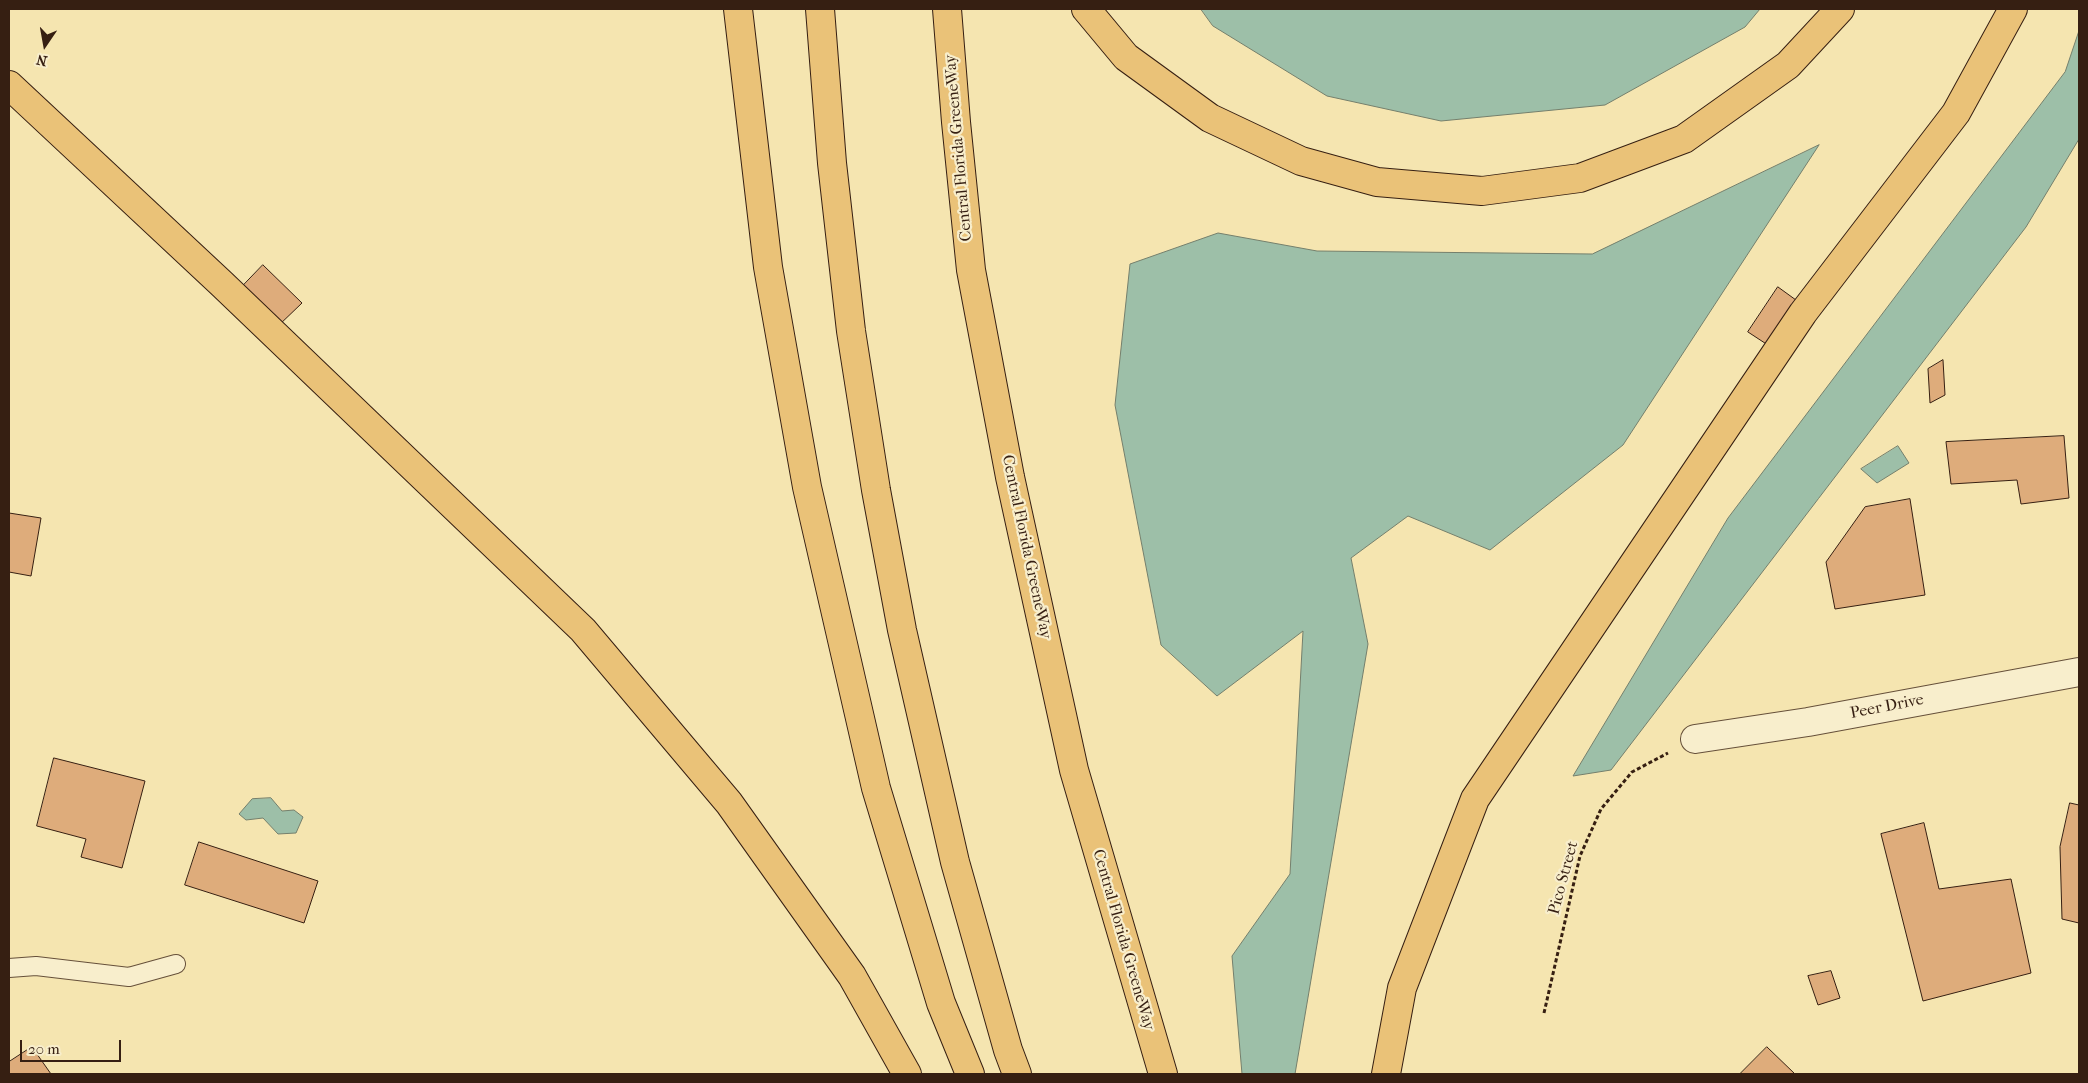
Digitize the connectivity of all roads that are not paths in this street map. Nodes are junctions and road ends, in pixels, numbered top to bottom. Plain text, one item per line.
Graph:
1 (738, 9) edge
2 (820, 9) edge
3 (947, 9) edge
4 (1086, 9) edge
5 (1840, 9) edge
6 (2013, 9) edge
7 (9, 85) edge
8 (2079, 672) edge
9 (1695, 739) road end
10 (176, 964) dead end
11 (9, 968) edge
12 (907, 1074) edge
13 (970, 1074) edge
14 (1017, 1074) edge
15 (1163, 1074) edge
16 (1386, 1074) edge

1 - 13 highway
2 - 14 highway
3 - 15 highway, Central Florida GreeneWay
4 - 5 highway
6 - 16 highway
7 - 12 highway
8 - 9 street, Peer Drive
10 - 11 lane

